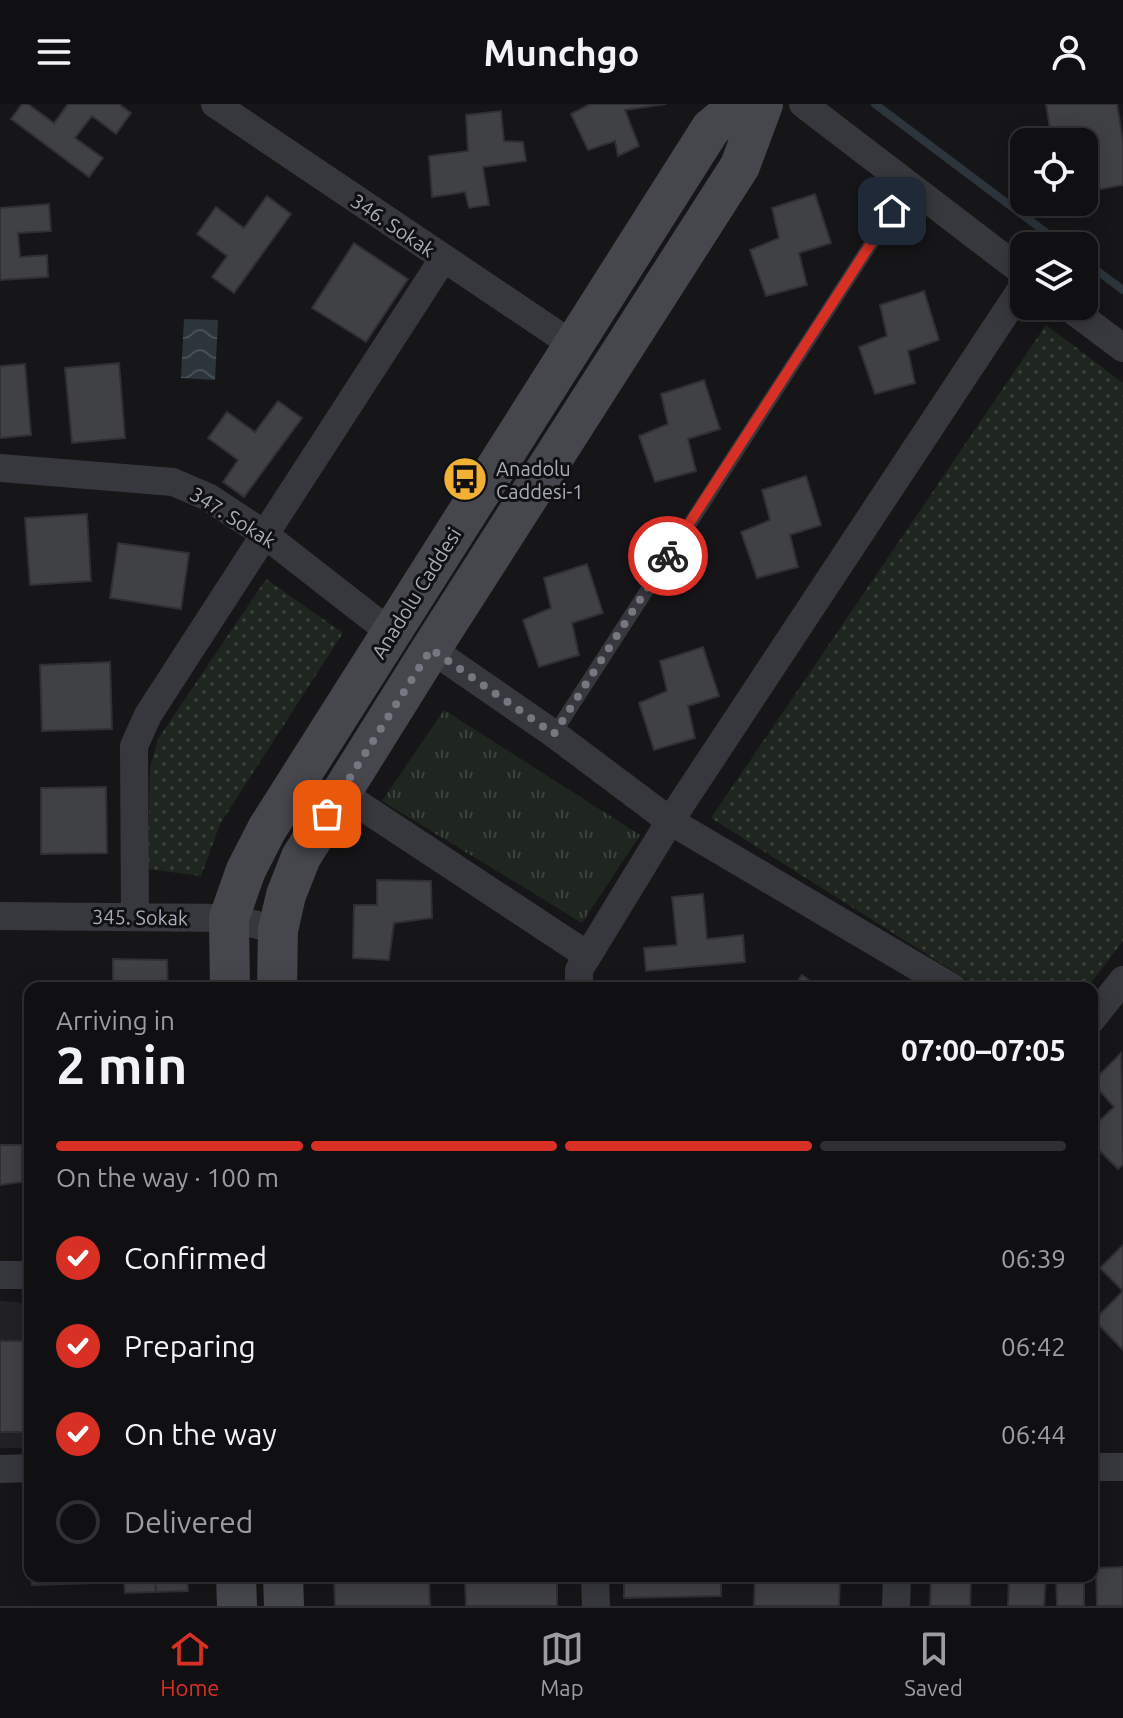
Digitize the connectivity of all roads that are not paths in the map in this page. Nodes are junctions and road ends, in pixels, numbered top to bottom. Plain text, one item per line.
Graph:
1 (215, 104) edge
2 (741, 104) edge
3 (763, 104) edge
4 (803, 104) edge
5 (909, 185) junction
6 (443, 259) junction
7 (1010, 262) edge
8 (1010, 306) edge
9 (1086, 320) edge
10 (573, 345) junction
11 (1123, 348) edge
12 (0, 468) edge
13 (264, 534) junction
14 (391, 633) junction
15 (431, 649) junction
16 (554, 734) junction
17 (340, 792) junction
18 (670, 821) junction
19 (0, 916) edge
20 (135, 917) junction
21 (229, 918) junction
22 (278, 930) junction
23 (587, 955) junction
24 (1123, 980) edge
25 (230, 982) edge
26 (277, 982) edge
27 (579, 982) edge
28 (943, 982) edge
29 (1098, 1011) edge
30 (0, 1275) edge
31 (24, 1275) edge
32 (1098, 1467) edge
33 (1123, 1467) edge
34 (24, 1468) edge
35 (0, 1469) edge
36 (236, 1582) edge
37 (283, 1582) edge
38 (595, 1582) edge
39 (897, 1582) edge
40 (237, 1606) edge
41 (284, 1606) edge
42 (596, 1606) edge
43 (896, 1606) edge

1 - 6 street, 346. Sokak
2 - 10 street, Anadolu Caddesi
3 - 15 street
4 - 5 street
5 - 7 street
5 - 16 lane
6 - 10 street, 346. Sokak
6 - 13 street
8 - 18 street
9 - 11 street
10 - 14 street, Anadolu Caddesi
12 - 13 street, 347. Sokak
13 - 14 street, 347. Sokak
13 - 20 street
14 - 21 street, Anadolu Caddesi
15 - 16 street
15 - 17 street
16 - 18 street
17 - 22 street
17 - 23 street
18 - 23 street
18 - 28 street
19 - 20 street, 345. Sokak
20 - 21 street, 345. Sokak
21 - 22 street, 345. Sokak
21 - 25 street, Anadolu Caddesi
22 - 26 street
23 - 27 street
24 - 29 street
30 - 31 street
32 - 33 street
34 - 35 street
36 - 40 street
37 - 41 street
38 - 42 street
39 - 43 street

